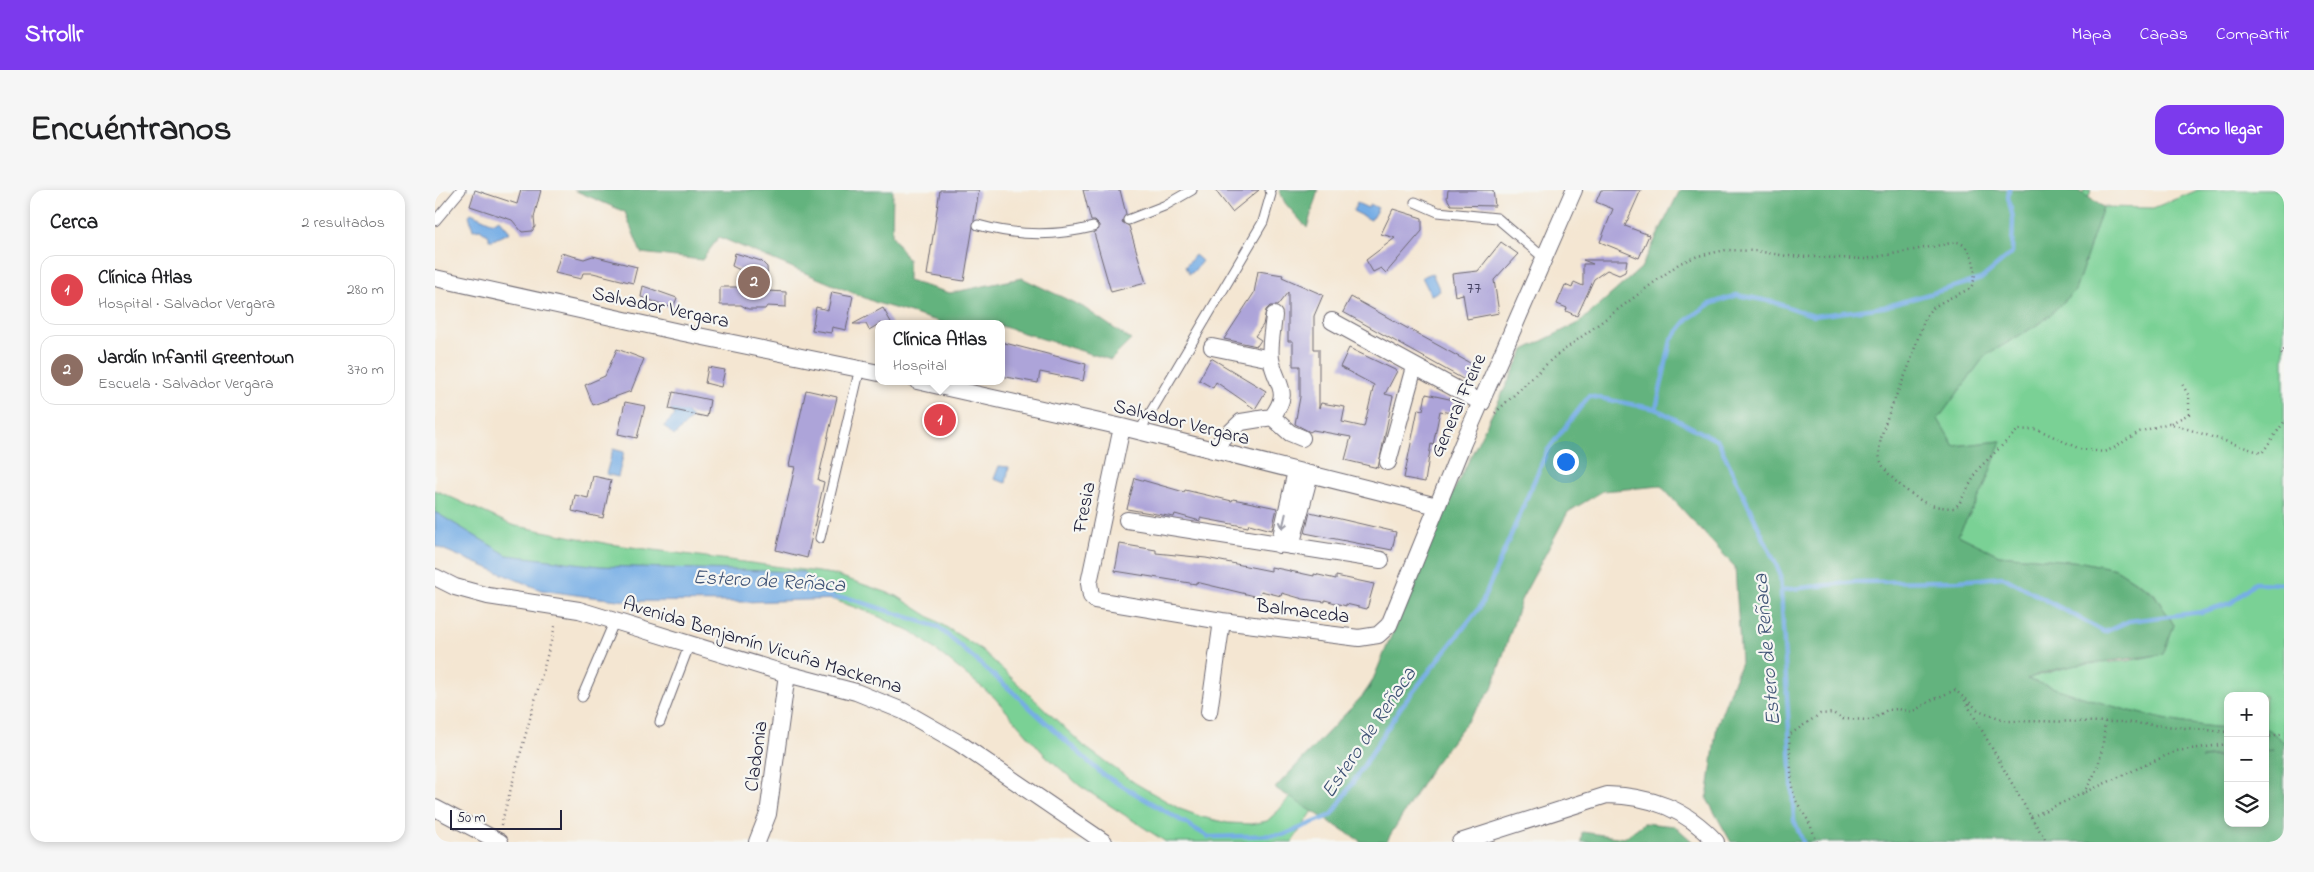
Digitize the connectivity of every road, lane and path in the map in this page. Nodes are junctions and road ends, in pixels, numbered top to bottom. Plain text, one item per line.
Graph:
1 (461, 190) edge
2 (1192, 190) edge
3 (1269, 190) edge
4 (1574, 190) edge
5 (1415, 202) dead end
6 (1128, 220) dead end
7 (435, 221) edge
8 (978, 225) dead end
9 (1093, 228) dead end
10 (1544, 258) junction
11 (435, 278) edge
12 (1274, 315) dead end
13 (1332, 321) dead end
14 (1212, 348) dead end
15 (2284, 350) edge
16 (2284, 357) edge
17 (1271, 359) junction
18 (1414, 367) junction
19 (860, 368) junction
20 (875, 372) edge
21 (2182, 384) dead end
22 (935, 385) edge
23 (1487, 410) junction
24 (1272, 418) junction
25 (2284, 422) edge
26 (2169, 423) junction
27 (1122, 427) junction
28 (1139, 432) junction
29 (1302, 438) dead end
30 (1212, 450) junction
31 (1388, 462) dead end
32 (1303, 473) junction
33 (1437, 506) junction
34 (1127, 520) dead end
35 (820, 538) dead end
36 (1285, 546) junction
37 (1381, 560) dead end
38 (435, 577) edge
39 (1091, 596) joint
40 (561, 606) junction
41 (615, 620) junction
42 (1222, 621) junction
43 (1378, 635) joint
44 (690, 642) junction
45 (787, 674) junction
46 (582, 697) dead end
47 (1963, 697) junction
48 (1209, 712) dead end
49 (660, 722) dead end
50 (2105, 722) junction
51 (2224, 732) edge
52 (2284, 734) edge
53 (2269, 737) edge
54 (2224, 745) edge
55 (2082, 794) junction
56 (435, 808) edge
57 (2031, 817) junction
58 (498, 841) edge
59 (757, 842) edge
60 (1105, 842) edge
61 (1461, 842) edge
62 (1716, 842) edge
63 (1817, 842) edge
64 (2047, 842) edge

1 - 7 lane
2 - 6 lane
3 - 28 lane
4 - 10 street, General Freire
5 - 10 lane
8 - 9 lane
10 - 23 street, General Freire
11 - 19 street, Salvador Vergara
12 - 17 street
13 - 18 street
14 - 17 street
15 - 16 path
17 - 24 street
18 - 23 street
18 - 31 street
19 - 20 street, Salvador Vergara
19 - 35 lane
21 - 26 path
22 - 27 street, Salvador Vergara
23 - 26 path
23 - 33 street, General Freire
24 - 29 street
24 - 30 street
25 - 26 path
27 - 28 street, Salvador Vergara
27 - 39 street, Fresia
28 - 30 street, Salvador Vergara
30 - 32 street, Salvador Vergara
32 - 33 street, Salvador Vergara
32 - 36 street
33 - 43 street, General Freire
34 - 36 street
36 - 37 street
38 - 40 street, Avenida Benjamín Vicuña Mackenna
39 - 42 street, Balmaceda
40 - 41 street, Avenida Benjamín Vicuña Mackenna
40 - 58 path
41 - 44 street, Avenida Benjamín Vicuña Mackenna
41 - 46 lane
42 - 43 street, Balmaceda
42 - 48 street
44 - 45 street, Avenida Benjamín Vicuña Mackenna
44 - 49 lane
45 - 59 street, Cladonia
45 - 60 street, Avenida Benjamín Vicuña Mackenna
47 - 50 path
47 - 57 path
47 - 63 path
50 - 51 path
50 - 55 path
52 - 53 path
54 - 55 path
55 - 57 path
56 - 58 street
57 - 64 path
61 - 62 street

